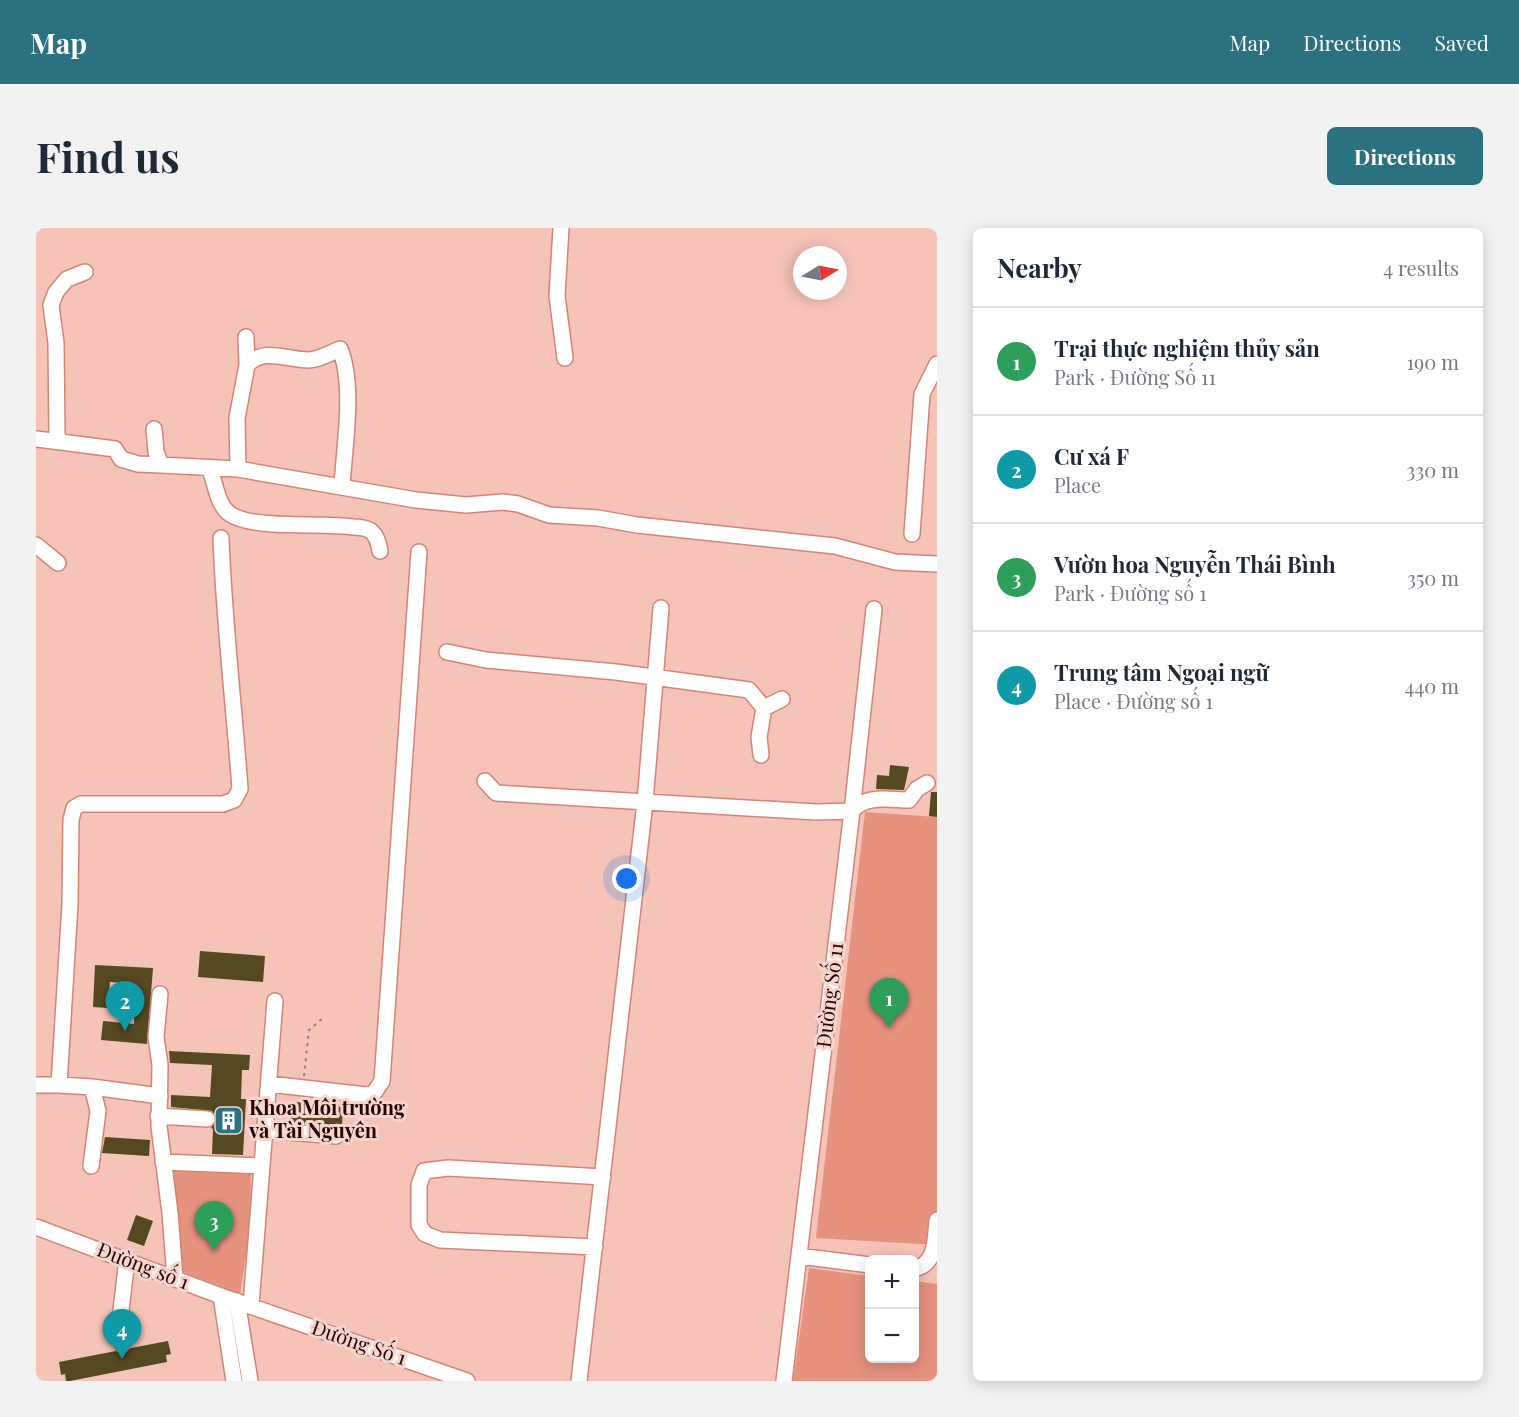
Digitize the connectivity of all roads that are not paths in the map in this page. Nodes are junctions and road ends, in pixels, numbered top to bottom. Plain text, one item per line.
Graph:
1 (561, 228) edge
2 (85, 272) dead end
3 (246, 337) dead end
4 (565, 358) dead end
5 (937, 364) edge
6 (247, 365) junction
7 (154, 429) dead end
8 (36, 439) edge
9 (61, 442) junction
10 (160, 465) junction
11 (209, 468) junction
12 (238, 469) junction
13 (342, 487) junction
14 (912, 534) dead end
15 (221, 538) dead end
16 (36, 545) edge
17 (380, 551) dead end
18 (419, 552) dead end
19 (58, 563) dead end
20 (937, 564) edge
21 (661, 608) dead end
22 (874, 609) dead end
23 (447, 652) dead end
24 (654, 677) junction
25 (782, 699) dead end
26 (764, 708) junction
27 (760, 755) dead end
28 (484, 781) dead end
29 (927, 783) dead end
30 (645, 802) junction
31 (852, 811) junction
32 (160, 994) dead end
33 (275, 1001) dead end
34 (269, 1084) junction
35 (36, 1085) edge
36 (59, 1085) junction
37 (92, 1087) junction
38 (160, 1096) junction
39 (158, 1116) junction
40 (207, 1119) dead end
41 (265, 1130) junction
42 (336, 1136) dead end
43 (163, 1162) junction
44 (91, 1166) dead end
45 (262, 1166) junction
46 (603, 1177) junction
47 (937, 1220) edge
48 (36, 1227) edge
49 (595, 1247) junction
50 (799, 1256) junction
51 (127, 1259) junction
52 (865, 1264) edge
53 (919, 1267) edge
54 (175, 1278) junction
55 (222, 1296) junction
56 (244, 1303) junction
57 (122, 1344) dead end
58 (234, 1381) edge
59 (250, 1381) edge
60 (467, 1381) edge
61 (579, 1381) edge
62 (784, 1381) edge

1 - 4 street
2 - 9 street
3 - 6 street
5 - 14 street
6 - 12 street
6 - 13 street
7 - 10 street
8 - 9 street
9 - 10 street
10 - 11 street
11 - 12 street
11 - 17 street
12 - 13 street
13 - 20 street
15 - 36 street
16 - 19 street
18 - 34 street
21 - 24 street
22 - 31 street, Đường Số 11
23 - 24 street
24 - 26 street
24 - 30 street
25 - 26 street
26 - 27 street
28 - 30 street
29 - 31 street
30 - 31 street
30 - 46 street
31 - 50 street, Đường Số 11
32 - 38 street
33 - 34 street
34 - 41 street
35 - 36 street
36 - 37 street
37 - 38 street
37 - 44 street
38 - 39 street
39 - 40 street
39 - 43 street
41 - 42 street
41 - 45 street
43 - 45 street
43 - 54 street
45 - 56 street
46 - 49 street
46 - 49 street
47 - 53 street
48 - 51 street, Đường số 1
49 - 61 street
50 - 52 street
50 - 62 street, Đường Số 11
51 - 54 street, Đường số 1
51 - 57 street
54 - 55 street, Đường số 1
55 - 56 street, Đường số 1
55 - 58 street
56 - 59 street
56 - 60 street, Đường Số 1

